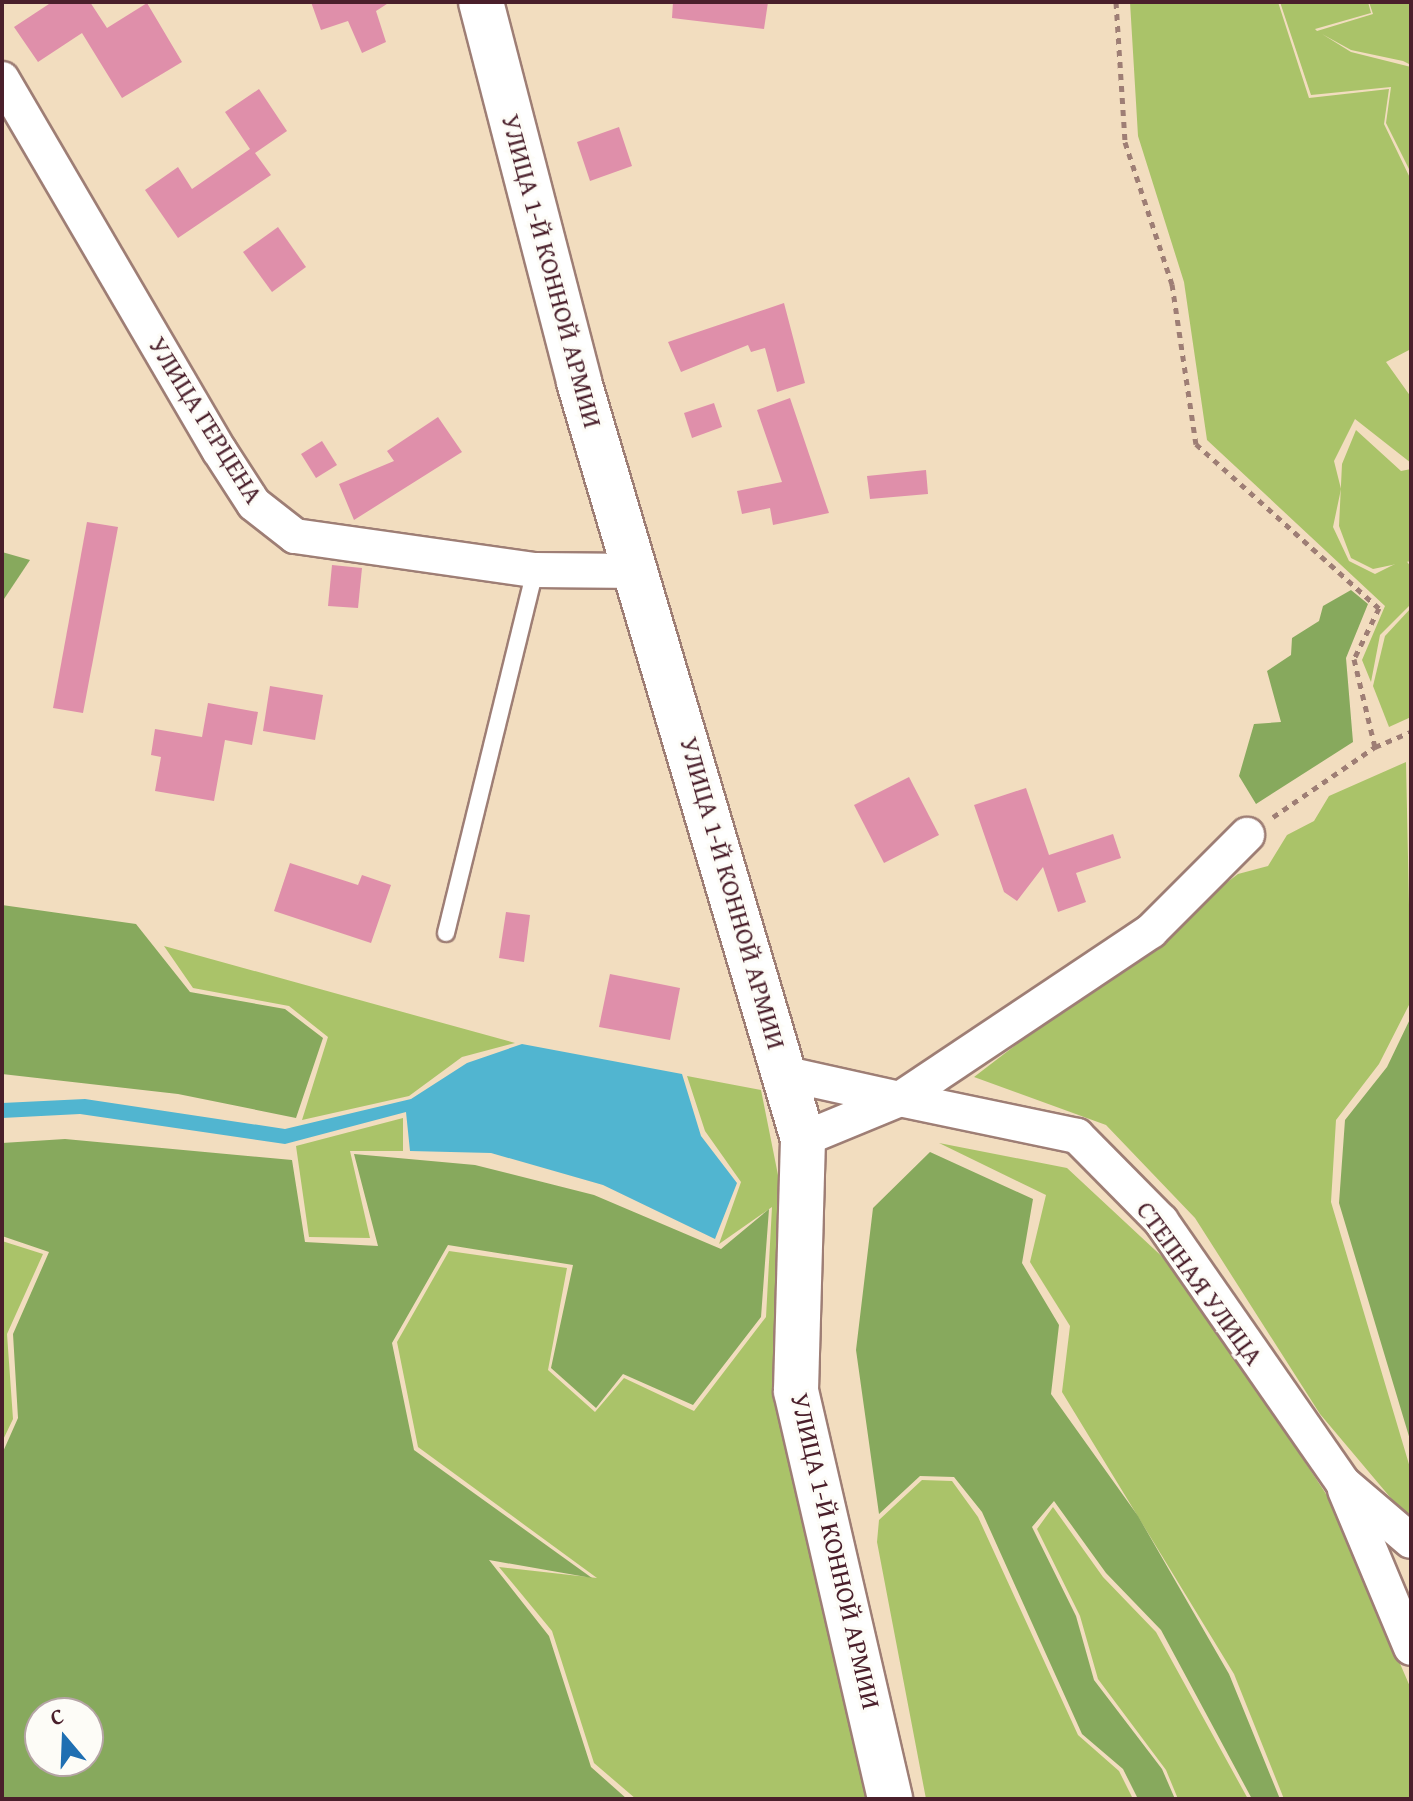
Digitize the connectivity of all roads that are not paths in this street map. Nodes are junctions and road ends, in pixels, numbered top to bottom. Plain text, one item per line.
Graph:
1 (481, 2) edge
2 (2, 79) edge
3 (535, 570) junction
4 (638, 571) junction
5 (1247, 835) road end
6 (446, 933) dead end
7 (787, 1074) junction
8 (900, 1099) junction
9 (803, 1139) junction
10 (1343, 1483) junction
11 (1411, 1541) edge
12 (1411, 1648) edge
13 (890, 1799) edge

1 - 4 main road, УЛИЦА 1-Й КОННОЙ АРМИИ
2 - 3 street, УЛИЦА ГЕРЦЕНА
3 - 4 street, УЛИЦА ГЕРЦЕНА
3 - 6 lane
4 - 7 main road, УЛИЦА 1-Й КОННОЙ АРМИИ
5 - 8 street
7 - 8 street, СТЕПНАЯ УЛИЦА
7 - 9 main road, УЛИЦА 1-Й КОННОЙ АРМИИ
8 - 9 street
8 - 10 street, СТЕПНАЯ УЛИЦА
9 - 13 main road, УЛИЦА 1-Й КОННОЙ АРМИИ
10 - 11 street, СТЕПНАЯ УЛИЦА
10 - 12 street

